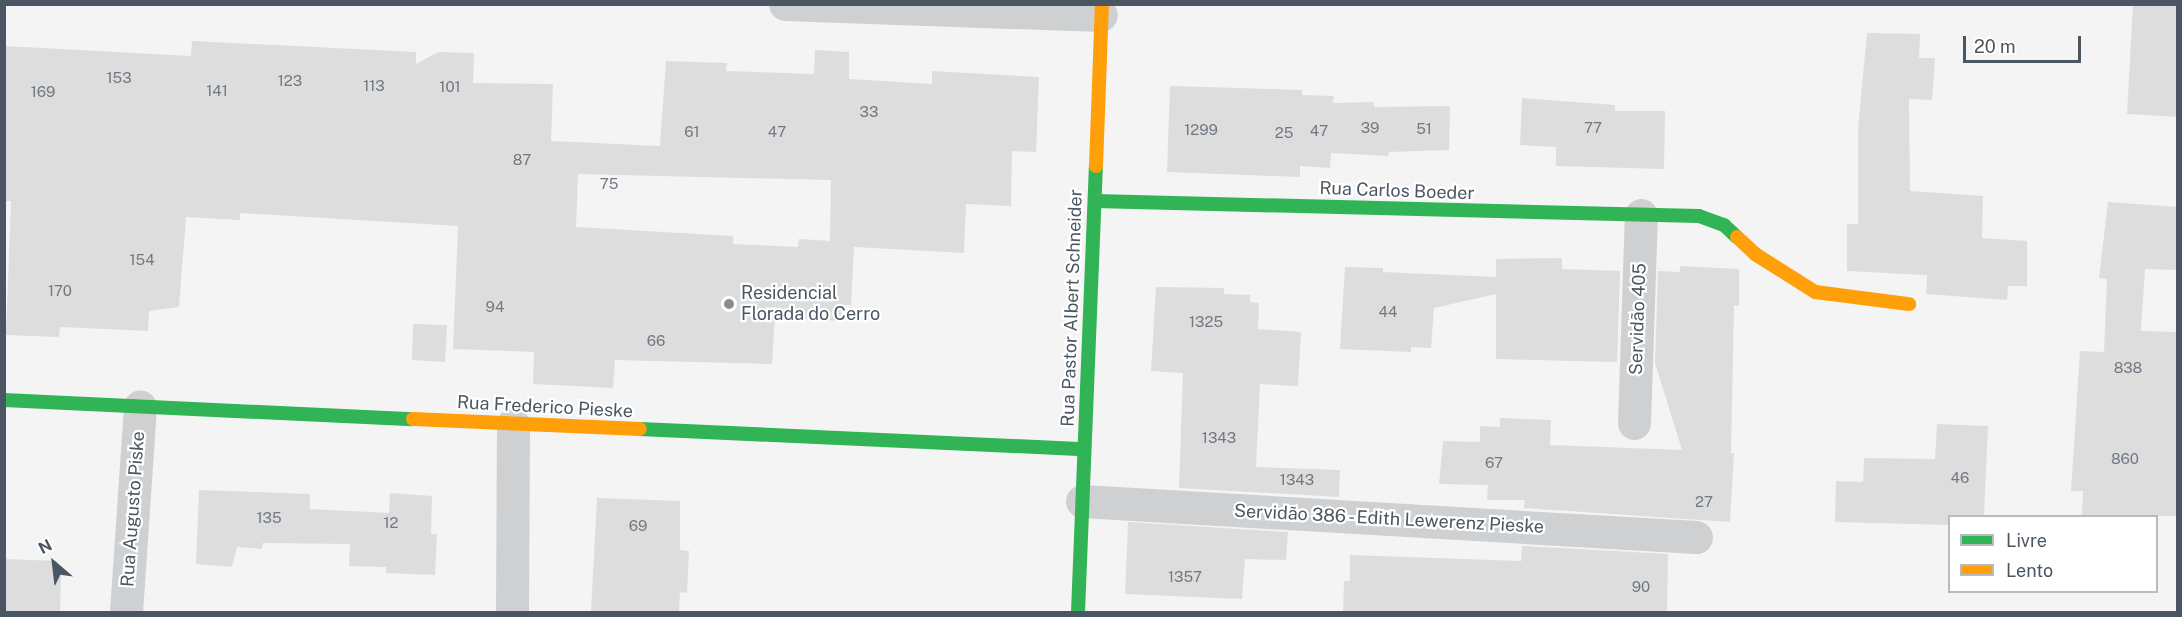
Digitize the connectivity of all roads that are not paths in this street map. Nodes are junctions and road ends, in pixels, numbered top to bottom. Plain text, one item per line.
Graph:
1 (786, 4) edge
2 (1101, 10) edge
3 (1095, 201) junction
4 (1641, 215) junction
5 (1909, 304) dead end
6 (4, 400) edge
7 (140, 406) junction
8 (513, 423) junction
9 (1634, 423) dead end
10 (1084, 449) junction
11 (1082, 501) junction
12 (1696, 537) dead end
13 (126, 612) edge
14 (512, 612) edge
15 (1078, 612) edge

1 - 2 street
2 - 3 street, Rua Pastor Albert Schneider
3 - 4 street, Rua Carlos Boeder
3 - 10 street, Rua Pastor Albert Schneider
4 - 5 street, Rua Carlos Boeder
4 - 9 street, Servidão 405
6 - 7 street, Rua Frederico Pieske
7 - 8 street, Rua Frederico Pieske
7 - 13 street, Rua Augusto Piske
8 - 10 street, Rua Frederico Pieske
8 - 14 street
10 - 11 street, Rua Pastor Albert Schneider
11 - 12 street, Servidão 386 - Edith Lewerenz Pieske
11 - 15 street, Rua Pastor Albert Schneider

